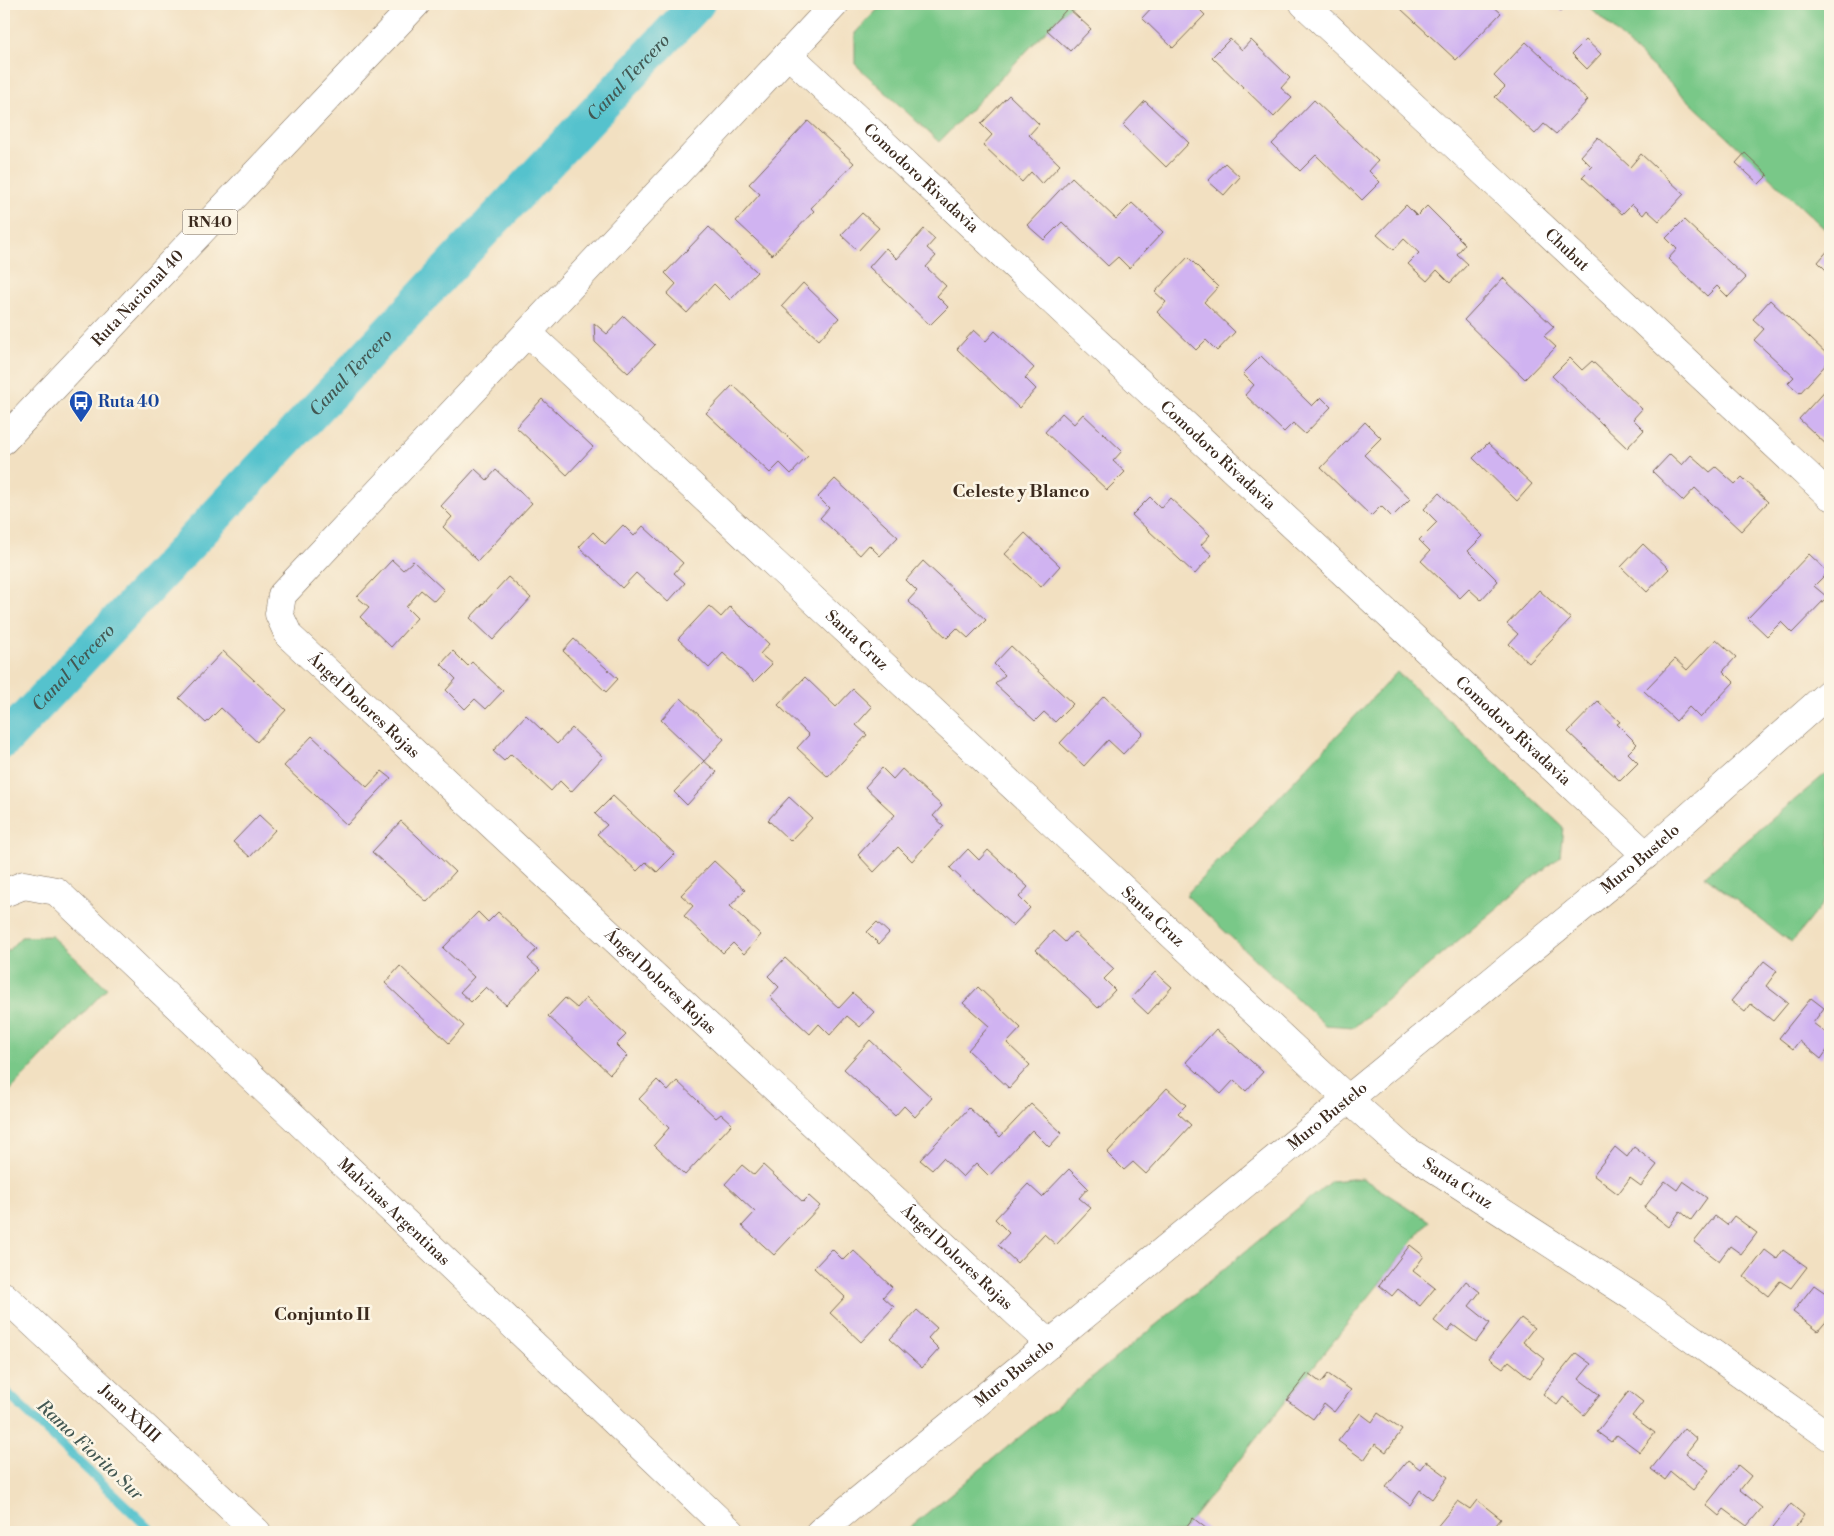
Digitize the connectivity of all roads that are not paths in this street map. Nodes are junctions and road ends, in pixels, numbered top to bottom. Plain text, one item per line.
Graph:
1 (416, 4) edge
2 (835, 4) edge
3 (1304, 4) edge
4 (788, 54) junction
5 (528, 333) junction
6 (4, 440) edge
7 (1830, 496) edge
8 (1830, 692) edge
9 (1646, 855) junction
10 (4, 893) edge
11 (1348, 1099) junction
12 (4, 1296) edge
13 (1050, 1344) junction
14 (1830, 1437) edge
15 (257, 1532) edge
16 (731, 1532) edge
17 (820, 1532) edge

1 - 6 main road, Ruta Nacional 40 / RN40
2 - 4 main road
3 - 7 main road, Chubut
4 - 5 main road
4 - 9 main road, Comodoro Rivadavia
5 - 11 main road, Santa Cruz
5 - 13 main road, Ángel Dolores Rojas
8 - 9 main road, Muro Bustelo
9 - 11 main road, Muro Bustelo
10 - 16 main road, Malvinas Argentinas
11 - 13 main road, Muro Bustelo
11 - 14 main road, Santa Cruz
12 - 15 main road, Juan XXIII
13 - 17 main road, Muro Bustelo

